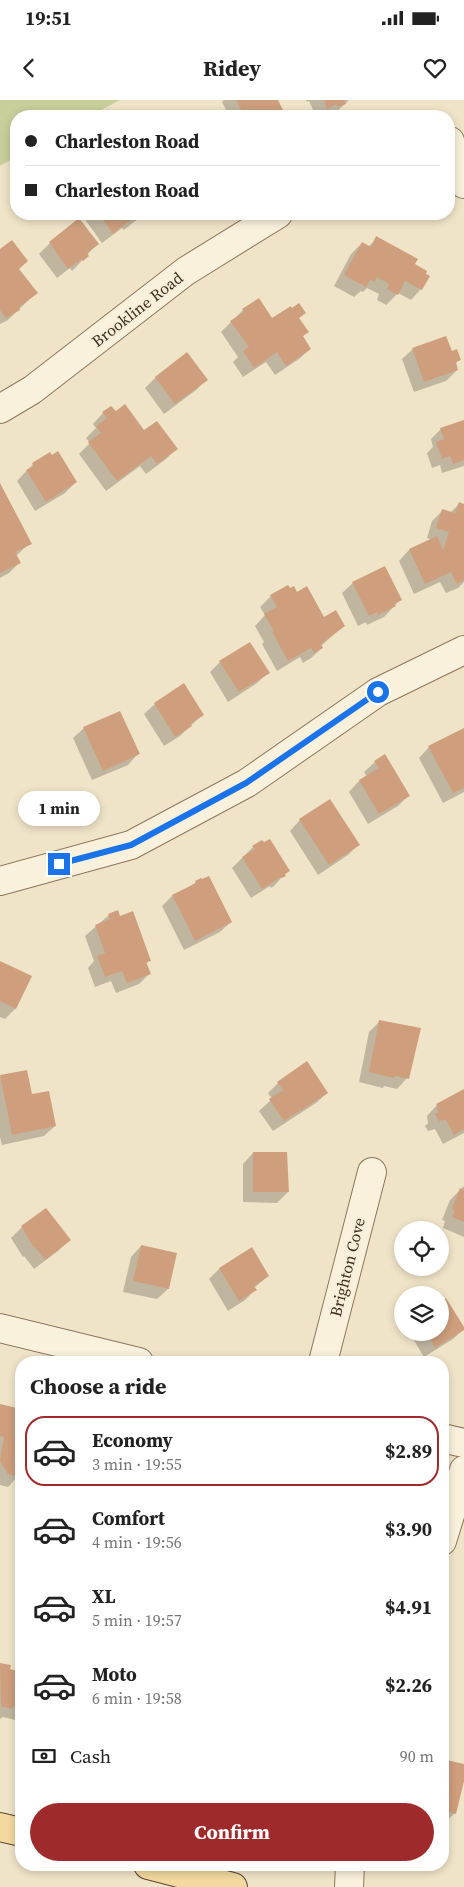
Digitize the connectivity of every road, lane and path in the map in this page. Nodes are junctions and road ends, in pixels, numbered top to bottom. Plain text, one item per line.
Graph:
1 (455, 144) edge
2 (464, 184) edge
3 (268, 220) edge
4 (0, 409) edge
5 (464, 650) edge
6 (0, 881) edge
7 (372, 1172) dead end
8 (0, 1328) edge
9 (114, 1356) edge
10 (325, 1356) edge
11 (449, 1440) edge
12 (464, 1443) edge
13 (464, 1470) edge
14 (449, 1518) edge
15 (0, 1827) edge
16 (15, 1831) edge
17 (171, 1871) edge
18 (350, 1871) edge
19 (233, 1887) edge
20 (349, 1887) edge

1 - 2 street
3 - 4 street, Brookline Road
5 - 6 street
7 - 10 street, Brighton Cove
8 - 9 street
11 - 12 street
13 - 14 street
15 - 16 main road
17 - 19 main road
18 - 20 street

